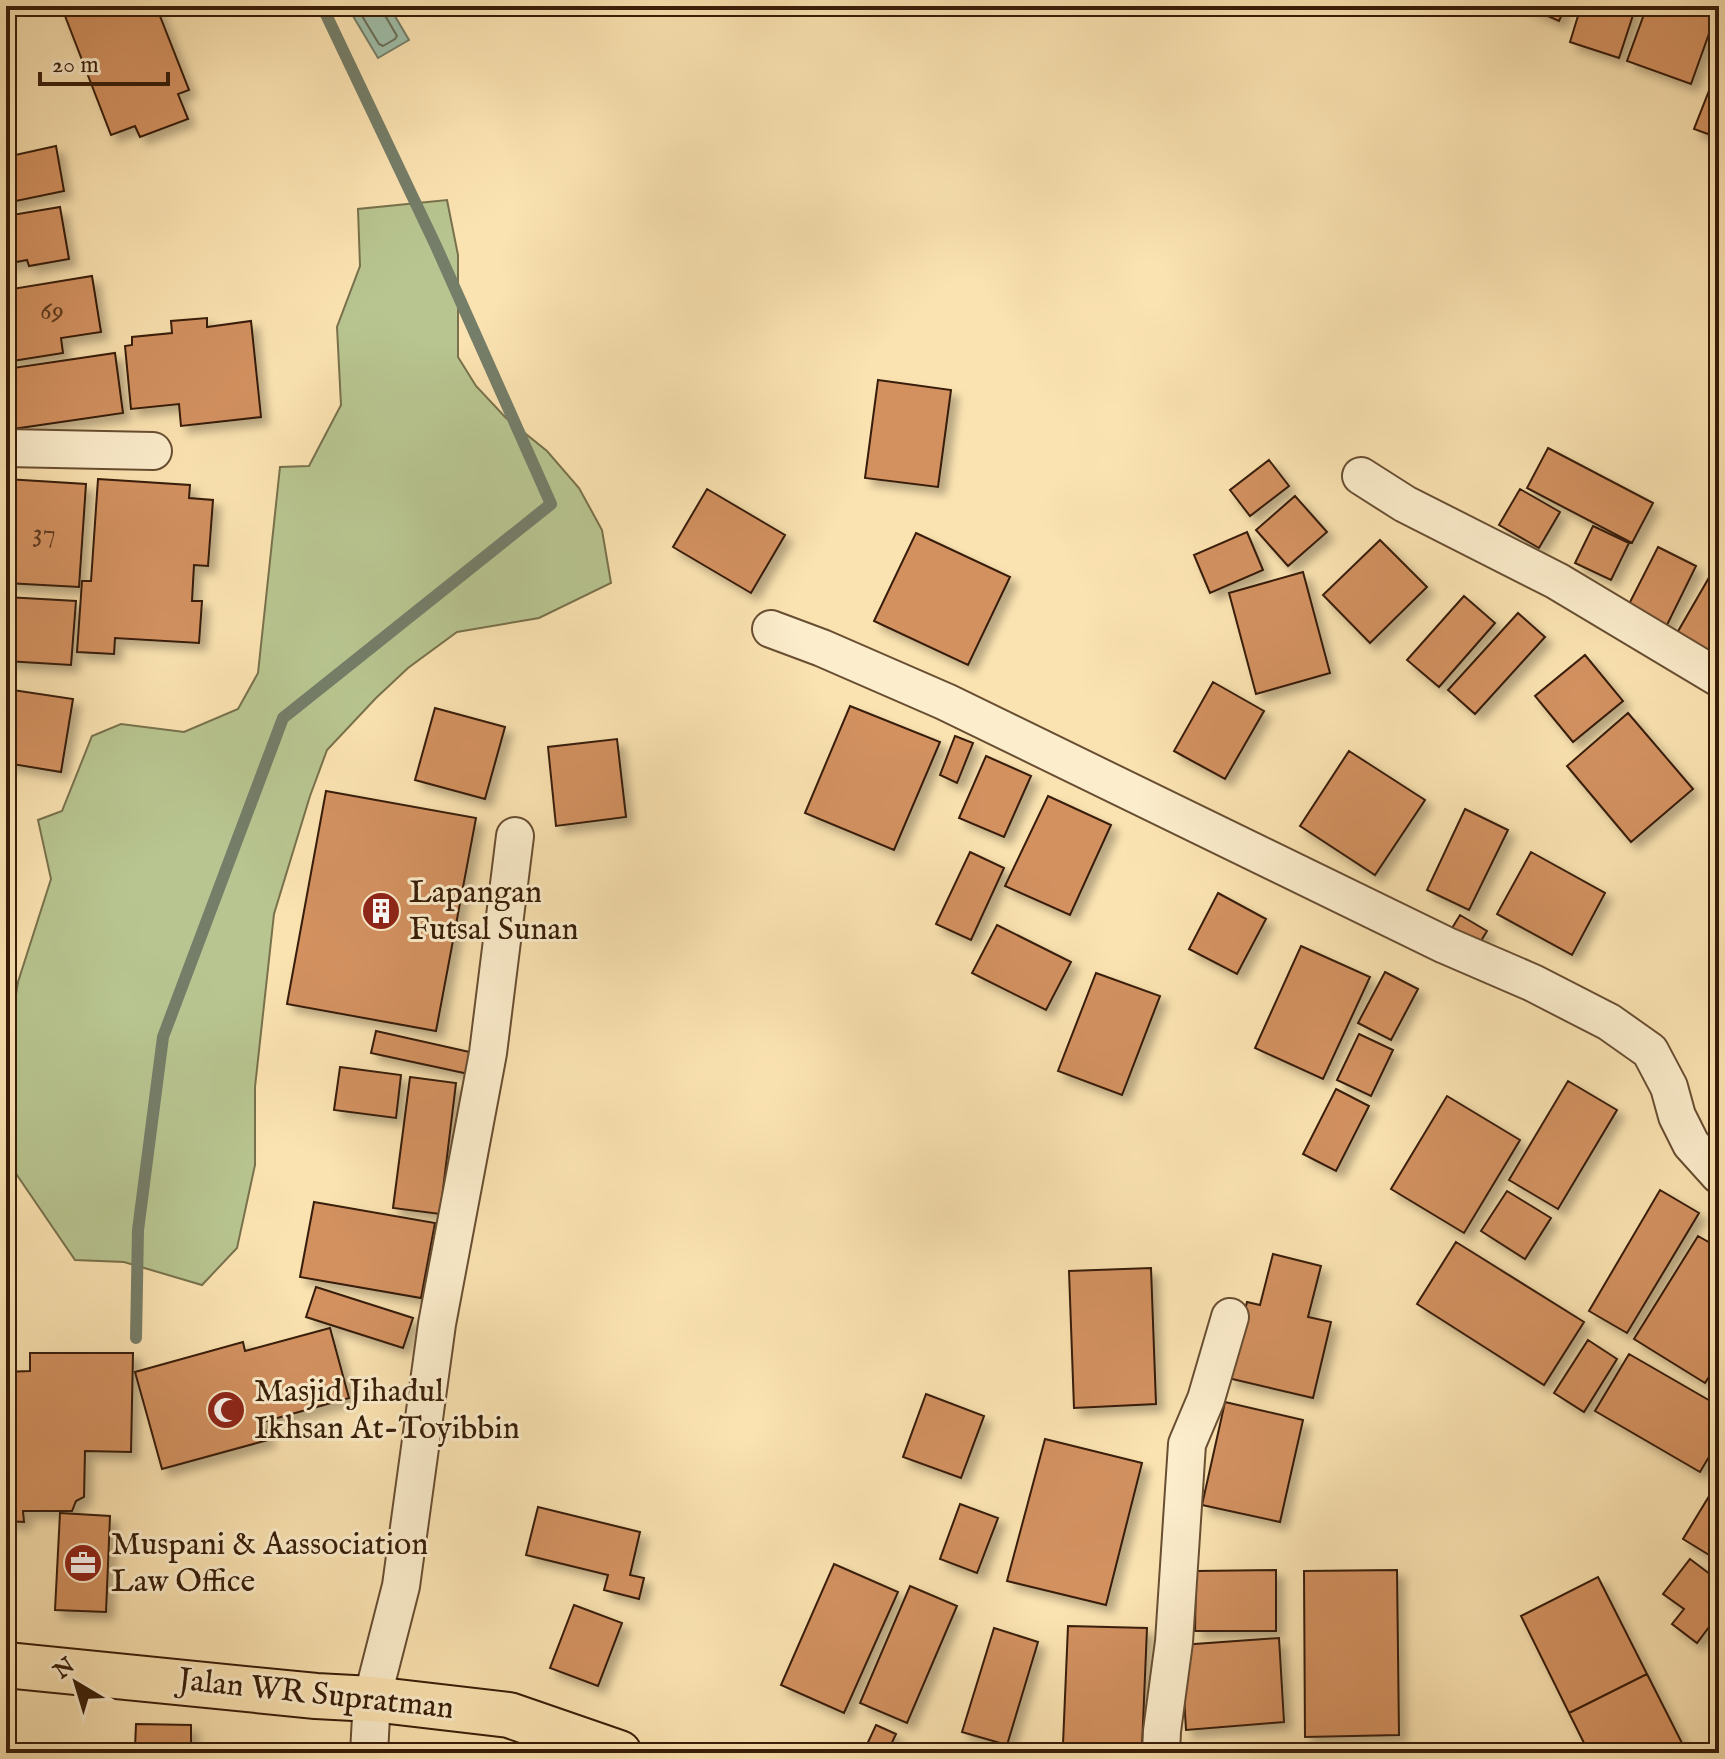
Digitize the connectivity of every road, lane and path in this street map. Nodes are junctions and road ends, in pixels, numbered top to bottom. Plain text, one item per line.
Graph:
1 (6, 448) edge
2 (153, 451) dead end
3 (1361, 476) dead end
4 (771, 629) dead end
5 (1719, 678) edge
6 (515, 836) dead end
7 (1719, 1175) edge
8 (1230, 1317) dead end
9 (6, 1665) edge
10 (372, 1699) junction
11 (369, 1753) edge
12 (619, 1753) edge
13 (1161, 1753) edge

1 - 2 street
3 - 5 street
4 - 7 street
6 - 10 street
8 - 13 street
9 - 10 highway, Jalan WR Supratman
10 - 11 street
10 - 12 highway, Jalan WR Supratman

